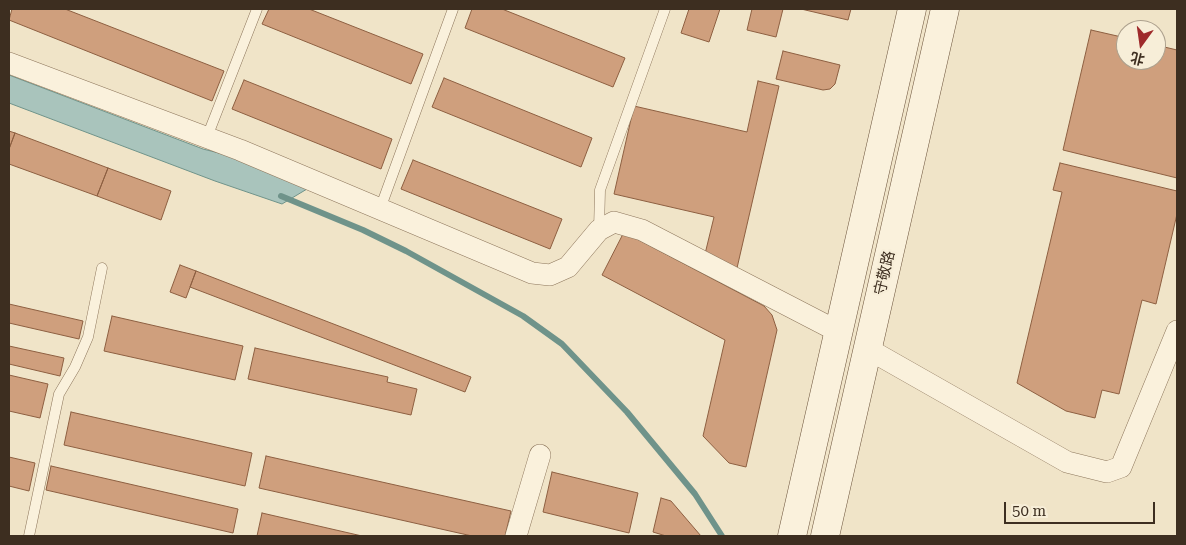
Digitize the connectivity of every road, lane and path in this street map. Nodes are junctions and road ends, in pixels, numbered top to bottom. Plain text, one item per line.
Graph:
1 (257, 9) edge
2 (454, 9) edge
3 (665, 9) edge
4 (912, 9) edge
5 (946, 9) edge
6 (9, 63) edge
7 (207, 138) junction
8 (380, 209) junction
9 (599, 230) junction
10 (102, 268) dead end
11 (1177, 331) edge
12 (838, 332) junction
13 (868, 349) junction
14 (540, 455) dead end
15 (30, 536) edge
16 (516, 536) edge
17 (792, 536) edge
18 (825, 536) edge

1 - 7 lane
2 - 8 lane
3 - 9 lane
4 - 12 main road
5 - 13 main road, 守敬路
6 - 7 street
7 - 8 street
8 - 9 street
9 - 12 street
10 - 15 lane
11 - 13 street
12 - 17 main road
13 - 18 main road, 守敬路
14 - 16 street

